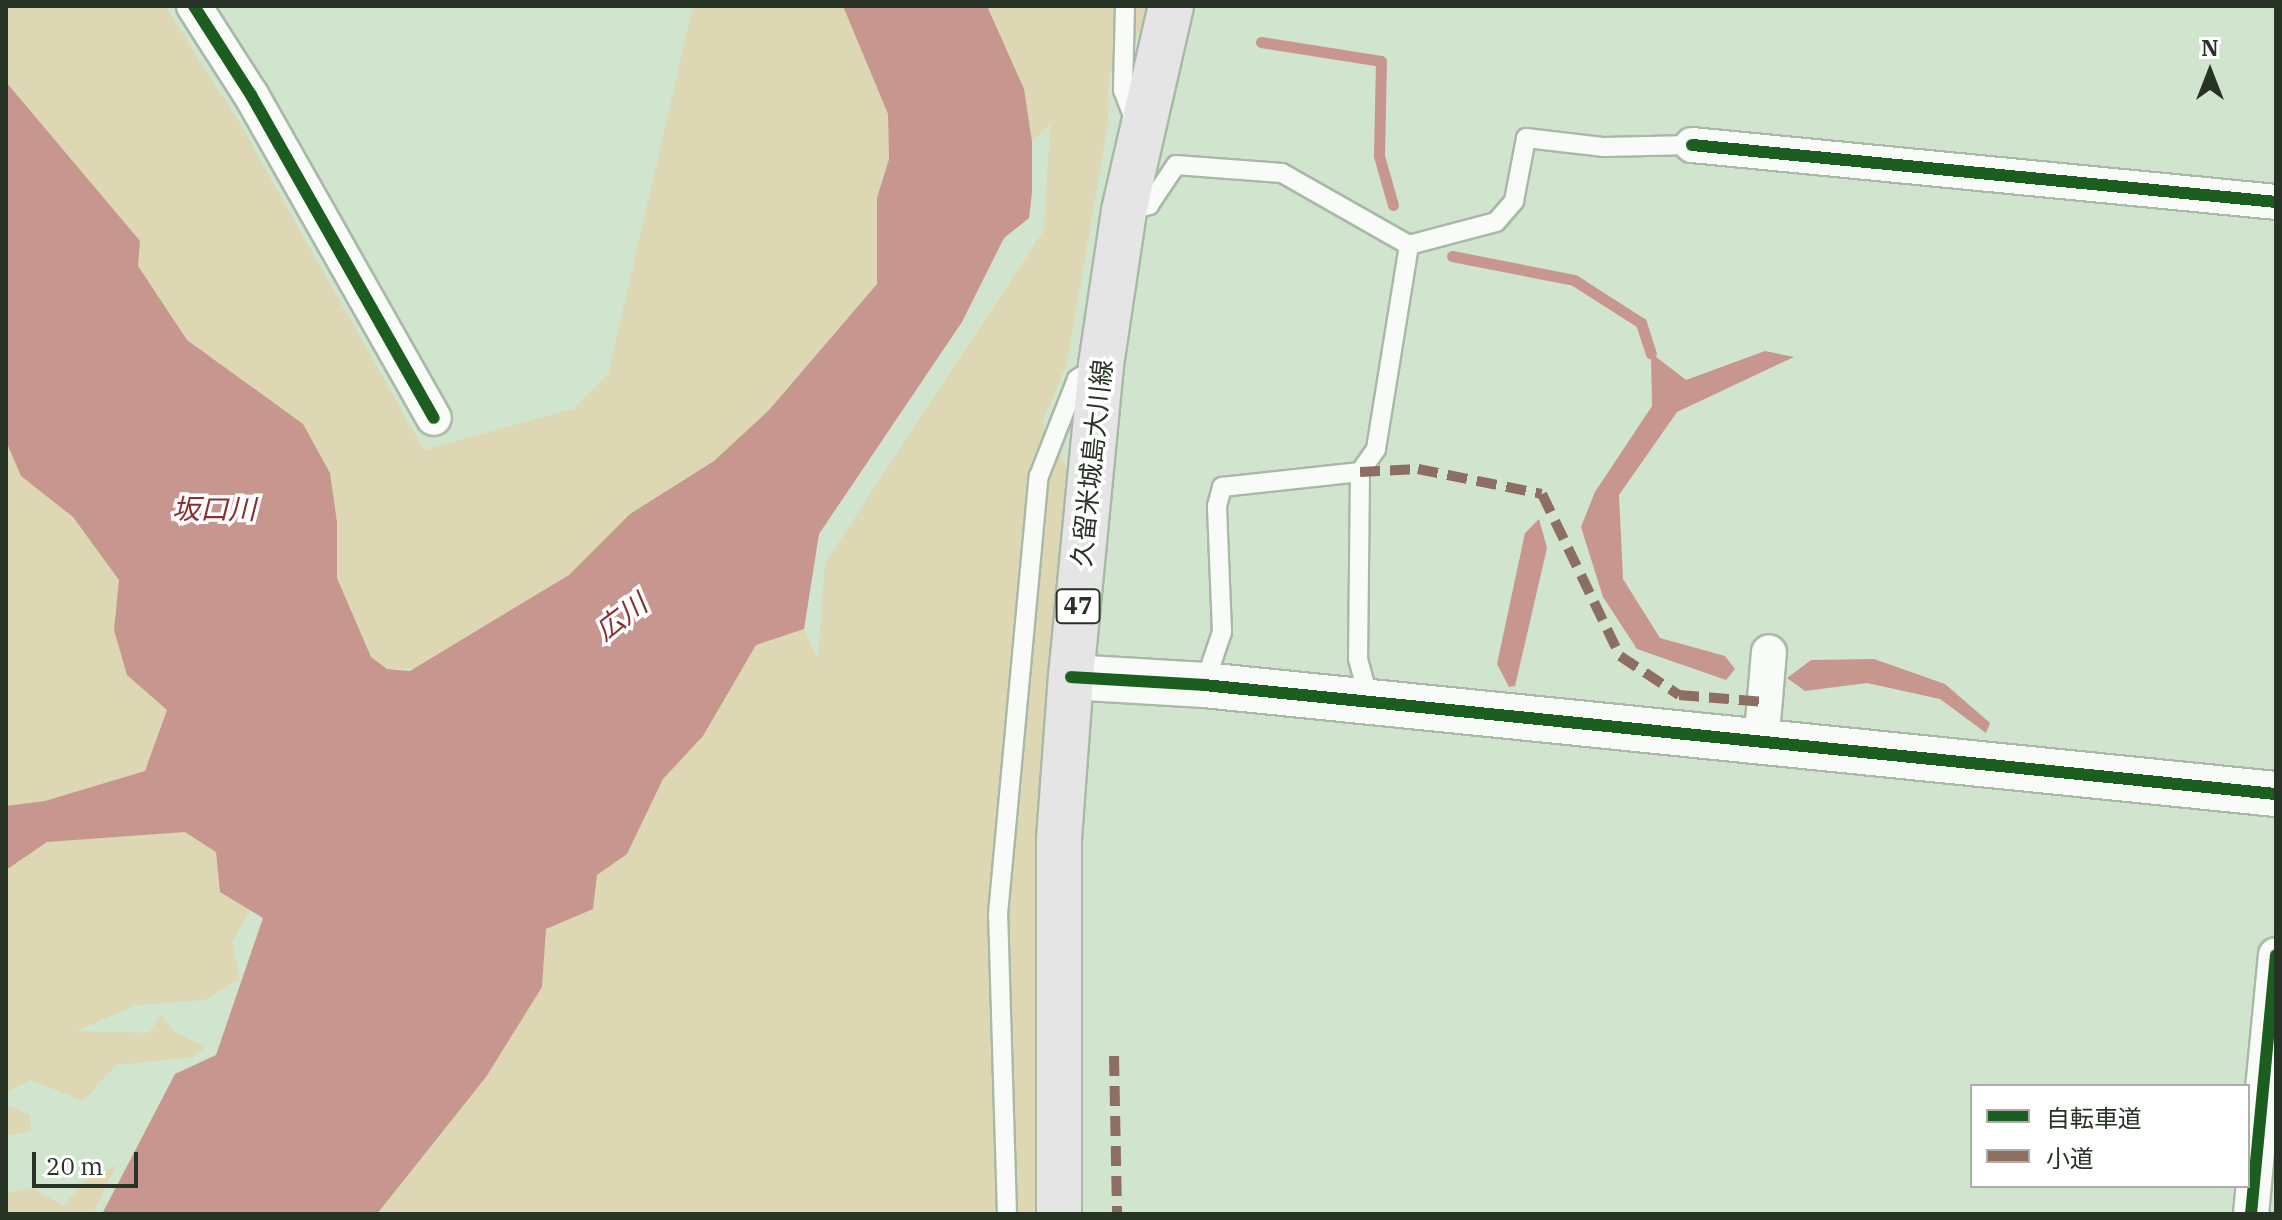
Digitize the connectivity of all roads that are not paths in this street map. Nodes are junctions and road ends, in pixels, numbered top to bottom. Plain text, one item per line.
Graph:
1 (194, 6) edge
2 (1125, 6) edge
3 (1171, 6) edge
4 (1139, 131) junction
5 (1692, 145) joint
6 (2276, 202) edge
7 (1124, 211) junction
8 (1409, 245) junction
9 (1101, 365) junction
10 (434, 418) dead end
11 (1360, 472) junction
12 (1769, 652) dead end
13 (1071, 677) junction
14 (1204, 685) junction
15 (1370, 703) junction
16 (1761, 745) junction
17 (2276, 794) edge
18 (2276, 955) edge
19 (1007, 1214) edge
20 (1059, 1214) edge
21 (2251, 1214) edge

1 - 10 street
2 - 4 lane
3 - 4 main road, 久留米城島大川線 / 47
4 - 7 main road, 久留米城島大川線 / 47
5 - 6 street
5 - 8 lane
7 - 8 lane
7 - 9 main road, 久留米城島大川線 / 47
8 - 11 lane
9 - 13 main road, 久留米城島大川線 / 47
9 - 19 lane
11 - 14 lane
11 - 15 lane
12 - 16 street
13 - 14 street
13 - 20 main road, 久留米城島大川線 / 47
14 - 15 street
15 - 16 street
16 - 17 street
18 - 21 street

